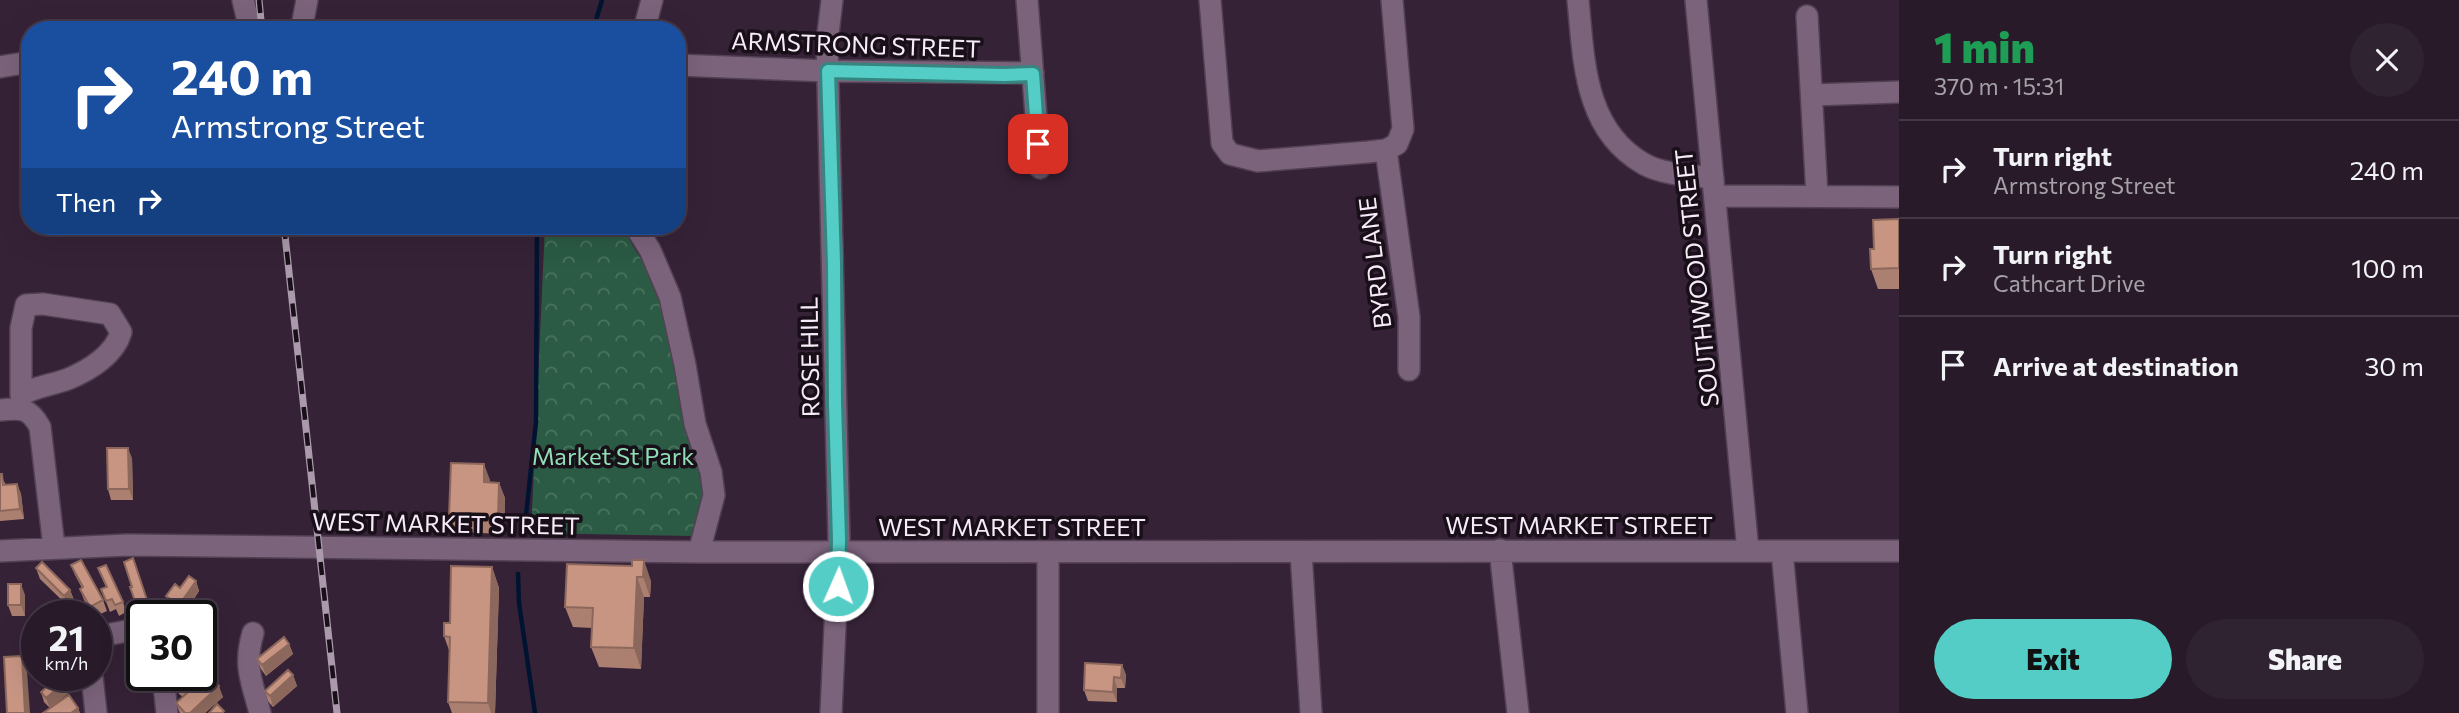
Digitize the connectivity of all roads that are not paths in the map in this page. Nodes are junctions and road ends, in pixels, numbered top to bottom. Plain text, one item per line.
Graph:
1 (243, 0) edge
2 (307, 0) edge
3 (652, 0) edge
4 (832, 0) edge
5 (1027, 0) edge
6 (1210, 0) edge
7 (1392, 0) edge
8 (1578, 0) edge
9 (1696, 0) edge
10 (1807, 16) dead end
11 (248, 21) edge
12 (303, 21) edge
13 (646, 21) edge
14 (21, 64) edge
15 (686, 65) edge
16 (0, 67) edge
17 (828, 71) junction
18 (1033, 74) junction
19 (1899, 92) edge
20 (1812, 95) junction
21 (1386, 150) junction
22 (1040, 168) dead end
23 (1714, 187) junction
24 (1817, 197) junction
25 (1899, 197) edge
26 (641, 235) edge
27 (1409, 370) dead end
28 (14, 404) edge
29 (54, 547) junction
30 (0, 551) edge
31 (1500, 551) junction
32 (1748, 551) junction
33 (1782, 551) junction
34 (1899, 551) edge
35 (699, 552) junction
36 (839, 552) junction
37 (1048, 552) junction
38 (1301, 552) junction
39 (253, 634) dead end
40 (94, 691) edge
41 (165, 691) edge
42 (96, 713) edge
43 (167, 713) edge
44 (260, 713) edge
45 (831, 713) edge
46 (1048, 713) edge
47 (1311, 713) edge
48 (1518, 713) edge
49 (1797, 713) edge

1 - 11 street
2 - 12 street
3 - 13 street
4 - 17 street, ROSE HILL
5 - 18 street
6 - 21 street
7 - 21 street
8 - 23 street
9 - 23 street, SOUTHWOOD STREET
10 - 20 street
14 - 16 street
15 - 17 street, ARMSTRONG STREET
17 - 18 street, ARMSTRONG STREET
17 - 36 street, ROSE HILL
18 - 22 street
19 - 20 street
20 - 24 street
21 - 27 street, BYRD LANE
23 - 24 street
23 - 32 street, SOUTHWOOD STREET
24 - 25 street
26 - 35 street
28 - 28 street
28 - 29 street
29 - 30 street, WEST MARKET STREET
29 - 35 street, WEST MARKET STREET
31 - 32 street, WEST MARKET STREET
31 - 38 street, WEST MARKET STREET
31 - 48 street
32 - 33 street, WEST MARKET STREET
33 - 34 street, WEST MARKET STREET
33 - 49 street
35 - 36 street, WEST MARKET STREET
36 - 37 street, WEST MARKET STREET
36 - 45 street, ROSE HILL
37 - 38 street, WEST MARKET STREET
37 - 46 street
38 - 47 street
39 - 44 street
40 - 42 street
41 - 43 street

